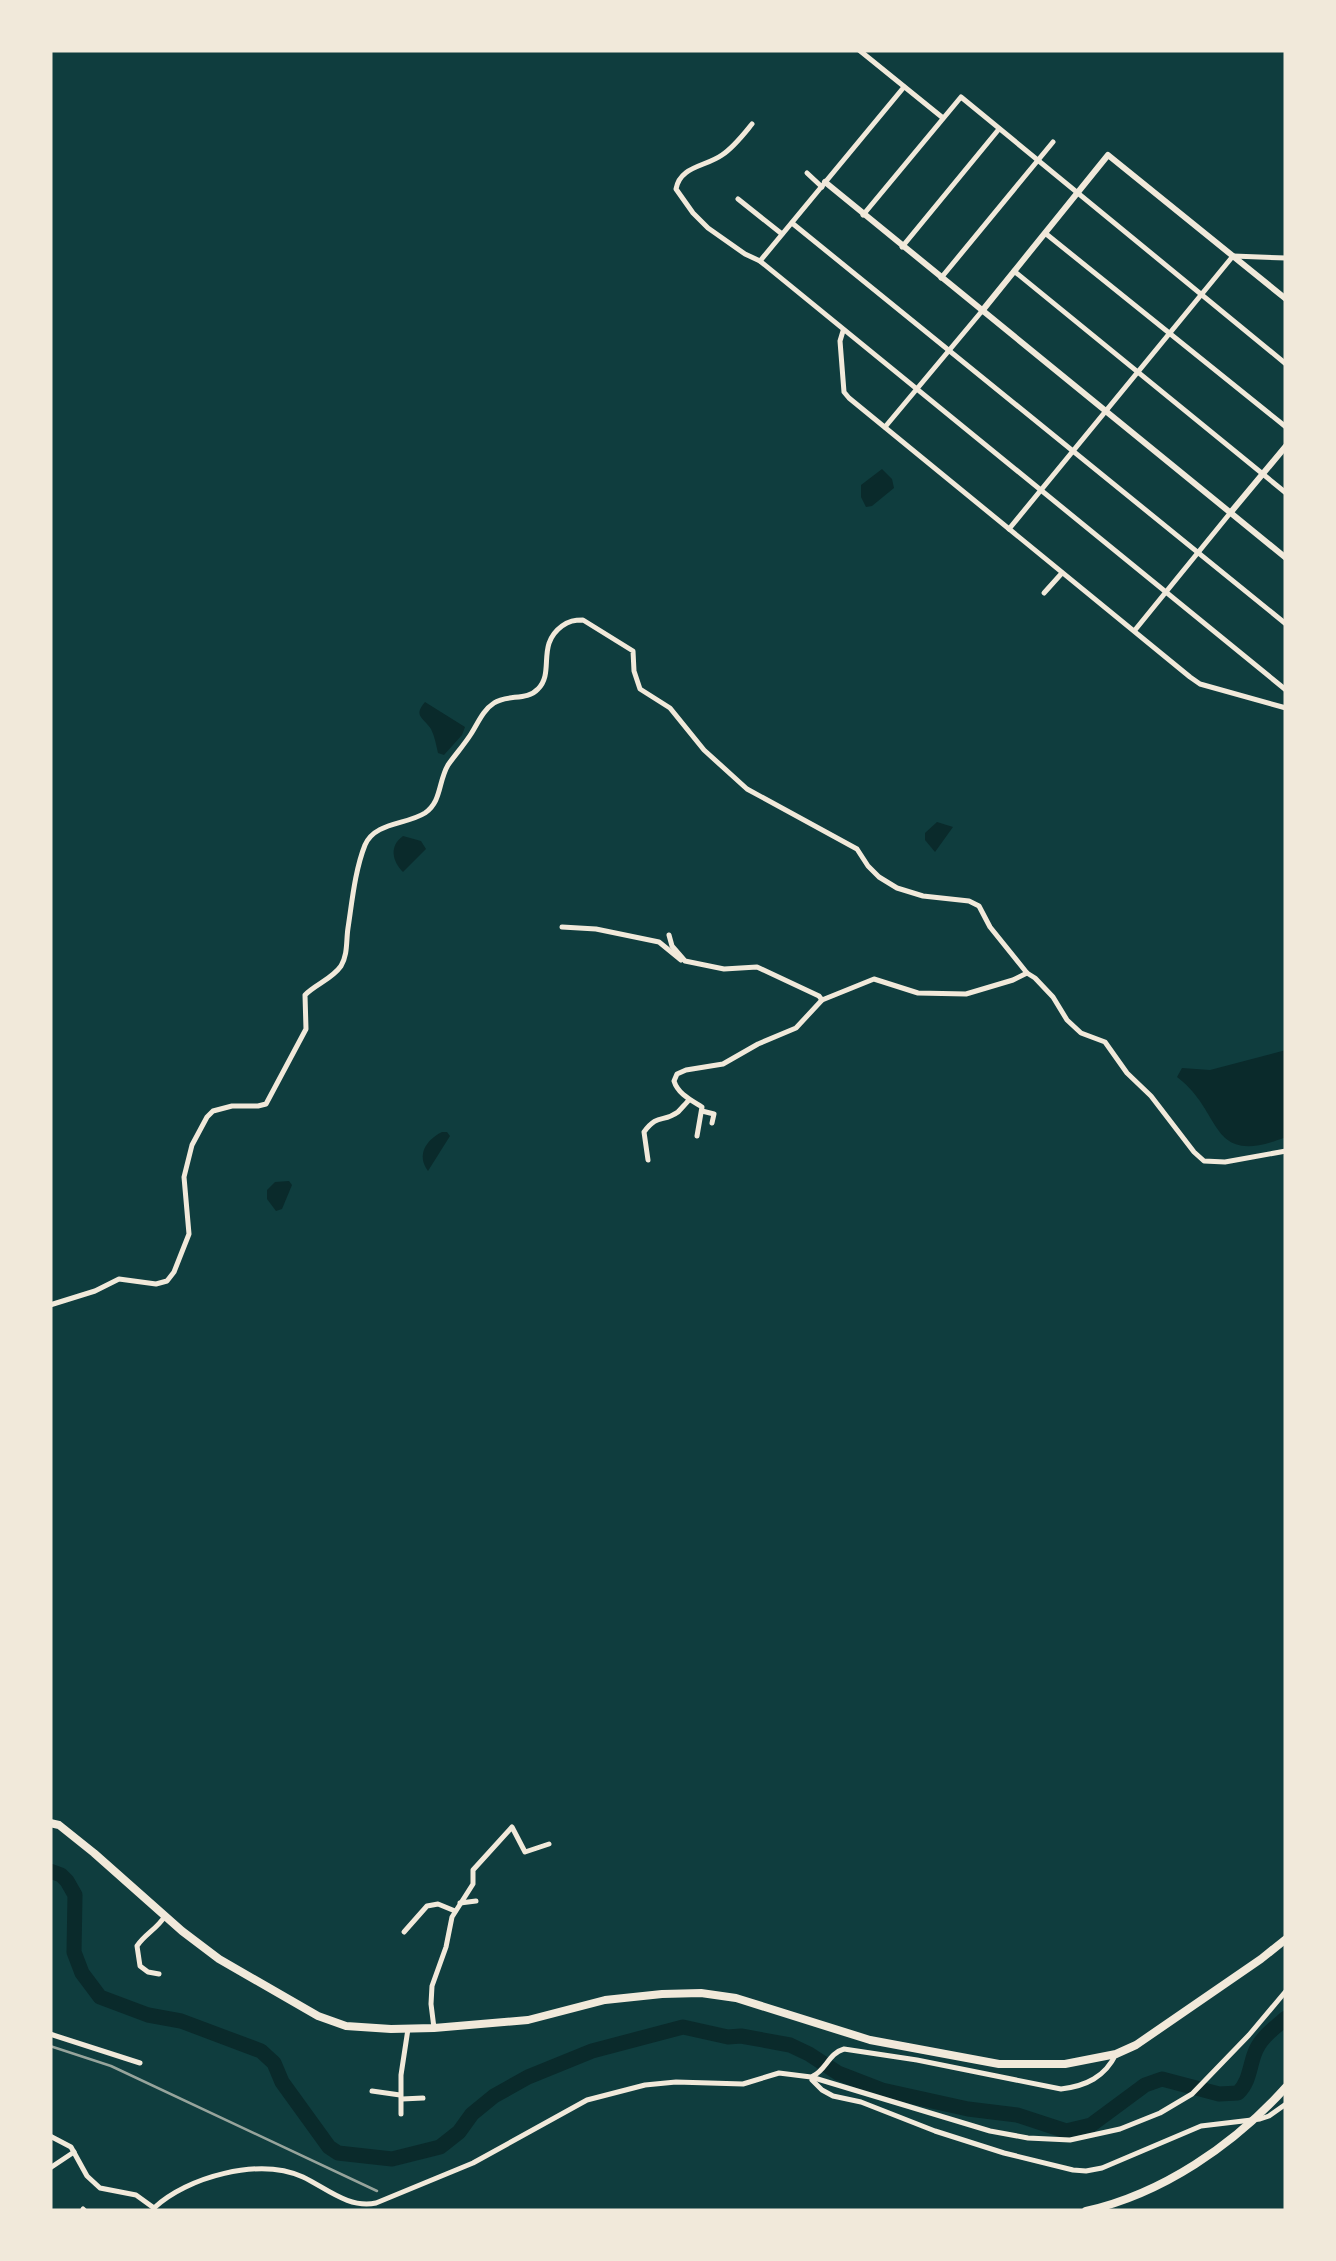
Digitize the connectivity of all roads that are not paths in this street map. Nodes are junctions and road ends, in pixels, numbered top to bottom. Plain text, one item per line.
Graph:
1 (859, 50) edge
2 (904, 87) junction
3 (943, 118) junction
4 (752, 124) dead end
5 (1000, 128) junction
6 (1054, 142) dead end
7 (1038, 160) junction
8 (806, 173) dead end
9 (824, 185) junction
10 (1076, 192) junction
11 (738, 199) dead end
12 (863, 215) junction
13 (792, 224) junction
14 (1045, 232) junction
15 (782, 234) junction
16 (902, 247) junction
17 (1234, 256) junction
18 (1286, 258) edge
19 (760, 262) junction
20 (1014, 271) junction
21 (941, 278) junction
22 (1200, 294) junction
23 (1286, 299) edge
24 (982, 311) junction
25 (844, 330) junction
26 (1169, 333) junction
27 (949, 350) junction
28 (1286, 364) edge
29 (1138, 372) junction
30 (917, 389) junction
31 (1106, 411) junction
32 (885, 427) junction
33 (1286, 428) edge
34 (1286, 446) edge
35 (1073, 451) junction
36 (1262, 474) junction
37 (1042, 490) junction
38 (1286, 493) edge
39 (1231, 512) junction
40 (1009, 529) junction
41 (1198, 552) junction
42 (1286, 558) edge
43 (1062, 573) junction
44 (1166, 592) junction
45 (1044, 594) dead end
46 (1286, 624) edge
47 (1134, 630) junction
48 (1286, 690) edge
49 (1286, 708) edge
50 (980, 911) junction
51 (969, 917) dead end
52 (562, 926) dead end
53 (670, 935) dead end
54 (685, 961) junction
55 (1027, 973) junction
56 (1013, 980) junction
57 (1016, 992) dead end
58 (822, 1000) junction
59 (690, 1100) junction
60 (702, 1111) junction
61 (682, 1112) dead end
62 (712, 1123) dead end
63 (697, 1136) dead end
64 (1286, 1151) edge
65 (648, 1160) dead end
66 (50, 1305) edge
67 (50, 1823) edge
68 (548, 1844) dead end
69 (476, 1901) dead end
70 (460, 1903) junction
71 (456, 1911) junction
72 (165, 1916) junction
73 (404, 1932) dead end
74 (1286, 1939) edge
75 (159, 1974) dead end
76 (1286, 1991) edge
77 (434, 2028) junction
78 (408, 2029) junction
79 (50, 2034) edge
80 (1116, 2054) junction
81 (140, 2063) dead end
82 (814, 2076) junction
83 (1286, 2088) edge
84 (372, 2091) dead end
85 (401, 2097) junction
86 (423, 2098) dead end
87 (1286, 2104) edge
88 (401, 2114) dead end
89 (50, 2136) edge
90 (74, 2152) junction
91 (50, 2168) edge
92 (153, 2210) edge
93 (1086, 2211) edge

1 - 2 street
2 - 3 street
2 - 9 street
3 - 5 street
3 - 12 street
4 - 19 street
5 - 7 street
5 - 16 street
6 - 7 street
7 - 10 street
7 - 21 street
8 - 9 street
9 - 12 street
9 - 13 street
10 - 14 street
10 - 17 street
10 - 22 street
11 - 15 street
12 - 16 street
13 - 15 street
13 - 27 street
14 - 20 street
14 - 26 street
15 - 19 street
16 - 21 street
17 - 18 street
17 - 22 street
17 - 23 street
19 - 25 street
20 - 24 street
20 - 29 street
21 - 24 street
22 - 26 street
22 - 28 street
24 - 27 street
24 - 31 street
25 - 30 street
25 - 32 street
26 - 29 street
26 - 33 street
27 - 30 street
27 - 35 street
29 - 31 street
29 - 36 street
30 - 32 street
30 - 37 street
31 - 35 street
31 - 39 street
32 - 40 street
34 - 36 street
35 - 37 street
35 - 41 street
36 - 38 street
36 - 39 street
37 - 40 street
37 - 44 street
39 - 41 street
39 - 42 street
40 - 43 street
41 - 44 street
41 - 46 street
43 - 45 street
43 - 47 street
44 - 47 street
44 - 48 street
47 - 49 street
50 - 51 street
50 - 55 street
50 - 66 street
52 - 54 street
53 - 54 street
54 - 58 street
55 - 56 street
55 - 64 street
56 - 57 street
56 - 58 street
58 - 59 street
59 - 60 street
59 - 61 street
59 - 65 street
60 - 62 street
60 - 63 street
67 - 72 highway
68 - 70 street
69 - 70 street
70 - 71 street
71 - 73 street
71 - 77 street
72 - 75 street
72 - 78 highway
74 - 80 highway
76 - 82 street
77 - 78 highway
77 - 80 highway
78 - 85 street
79 - 81 street
80 - 82 street
82 - 87 street
82 - 92 street
83 - 93 highway
84 - 85 street
85 - 86 street
85 - 88 street
89 - 90 street
90 - 91 street
90 - 92 street

